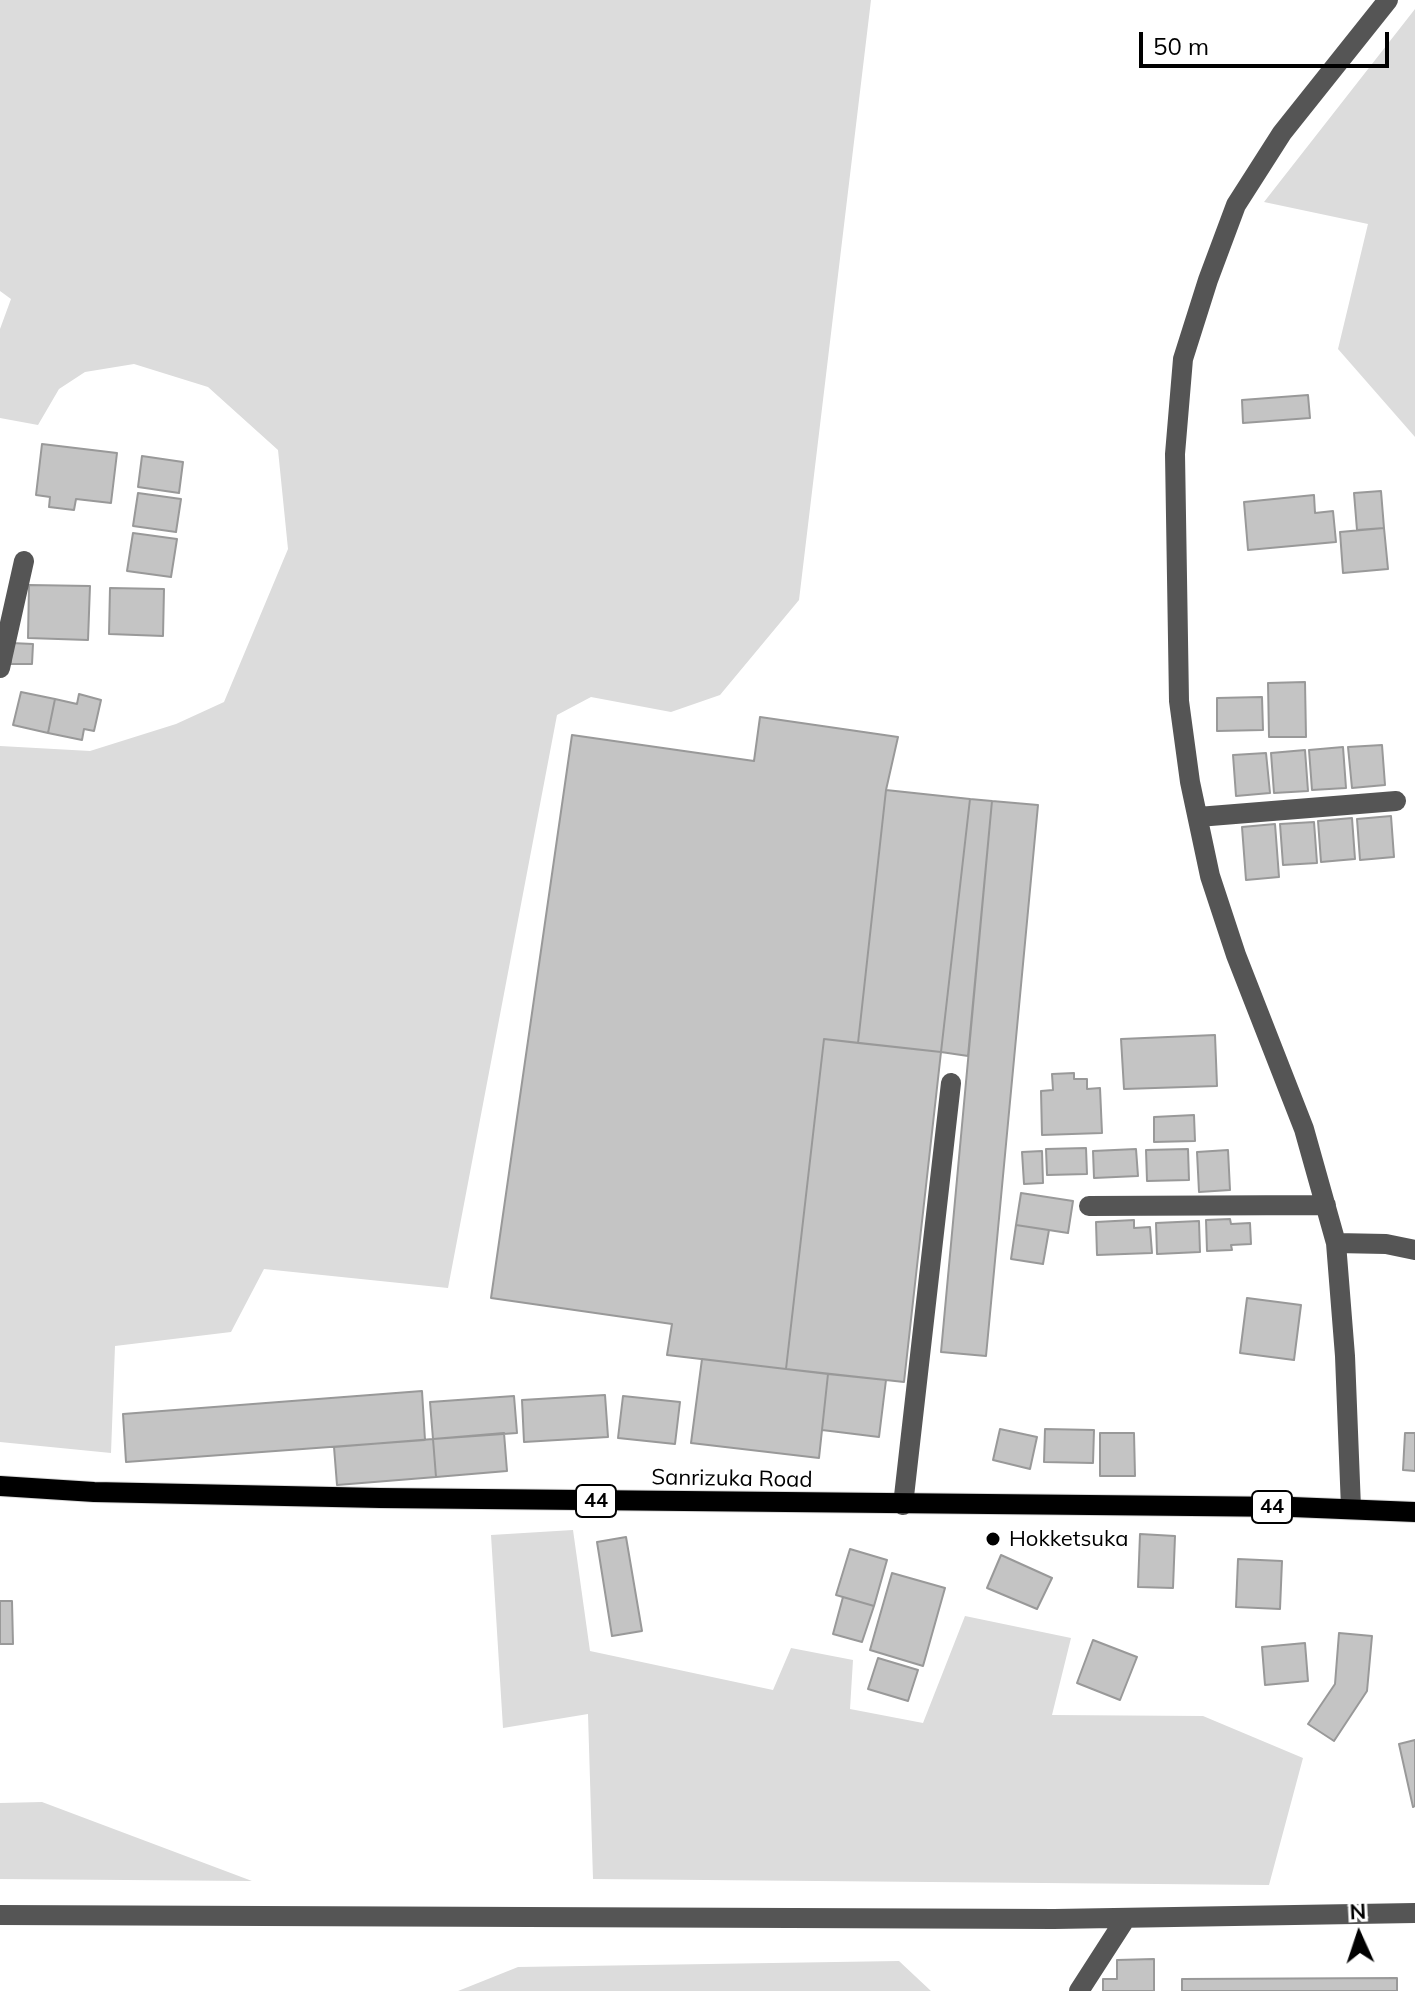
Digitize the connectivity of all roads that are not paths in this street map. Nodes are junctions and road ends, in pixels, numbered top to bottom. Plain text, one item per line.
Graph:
1 (1388, 0) edge
2 (24, 561) dead end
3 (0, 668) edge
4 (1396, 801) dead end
5 (1198, 817) junction
6 (951, 1083) dead end
7 (1326, 1205) junction
8 (1089, 1206) dead end
9 (1336, 1243) junction
10 (1415, 1250) edge
11 (0, 1486) edge
12 (903, 1505) junction
13 (1351, 1508) junction
14 (1415, 1512) edge
15 (1415, 1913) edge
16 (0, 1915) edge
17 (1126, 1918) junction
18 (1079, 1991) edge

1 - 5 street
2 - 3 street
4 - 5 street
5 - 7 street
6 - 12 street
7 - 8 street
7 - 9 street
9 - 10 street
9 - 13 street
11 - 12 main road, Sanrizuka Road / 44
12 - 13 main road, Sanrizuka Road / 44
13 - 14 main road, Sanrizuka Road / 44
15 - 17 street
16 - 17 street
17 - 18 street

